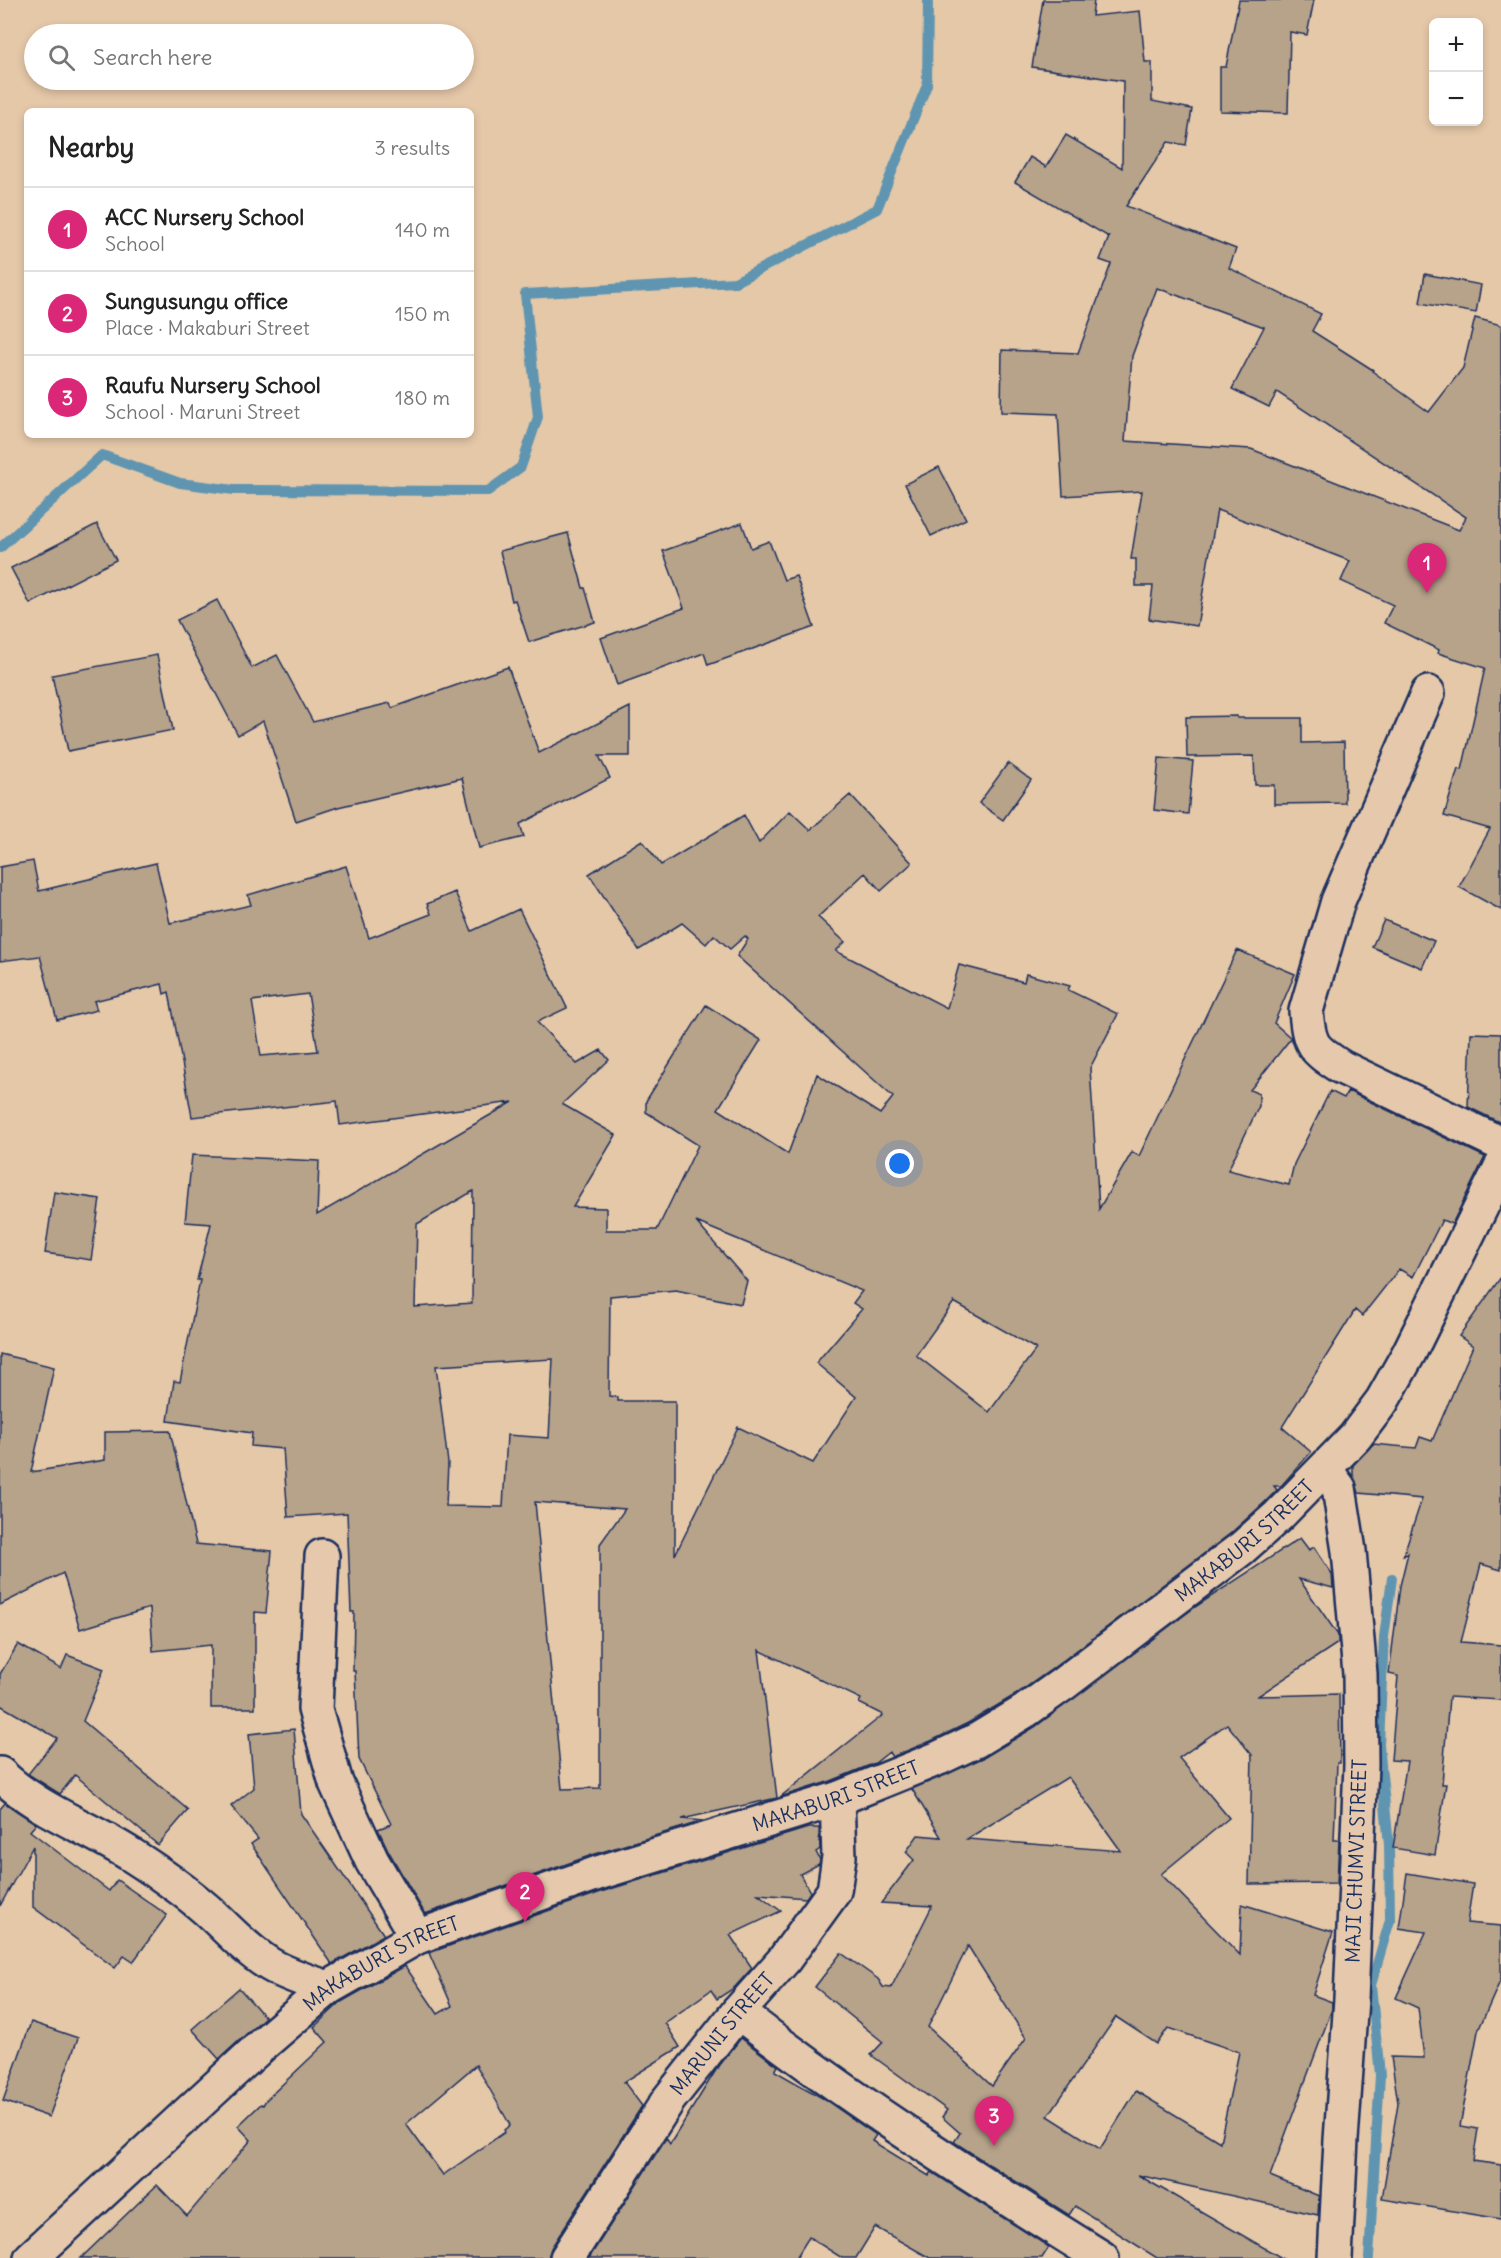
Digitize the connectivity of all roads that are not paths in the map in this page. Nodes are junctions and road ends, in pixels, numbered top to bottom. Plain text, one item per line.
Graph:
1 (1428, 693) dead end
2 (1501, 1144) edge
3 (1501, 1167) edge
4 (1324, 1469) junction
5 (322, 1556) dead end
6 (0, 1774) edge
7 (837, 1799) junction
8 (417, 1937) junction
9 (328, 1988) junction
10 (738, 2012) junction
11 (31, 2258) edge
12 (567, 2258) edge
13 (1102, 2258) edge
14 (1335, 2258) edge

1 - 2 street
3 - 4 street, MAKABURI STREET
4 - 7 street, MAKABURI STREET
4 - 14 street, MAJI CHUMVI STREET
5 - 8 street
6 - 9 street
7 - 8 street, MAKABURI STREET
7 - 10 street, MARUNI STREET
8 - 9 street, MAKABURI STREET
9 - 11 street, MAKABURI STREET
10 - 12 street, MARUNI STREET
10 - 13 street

